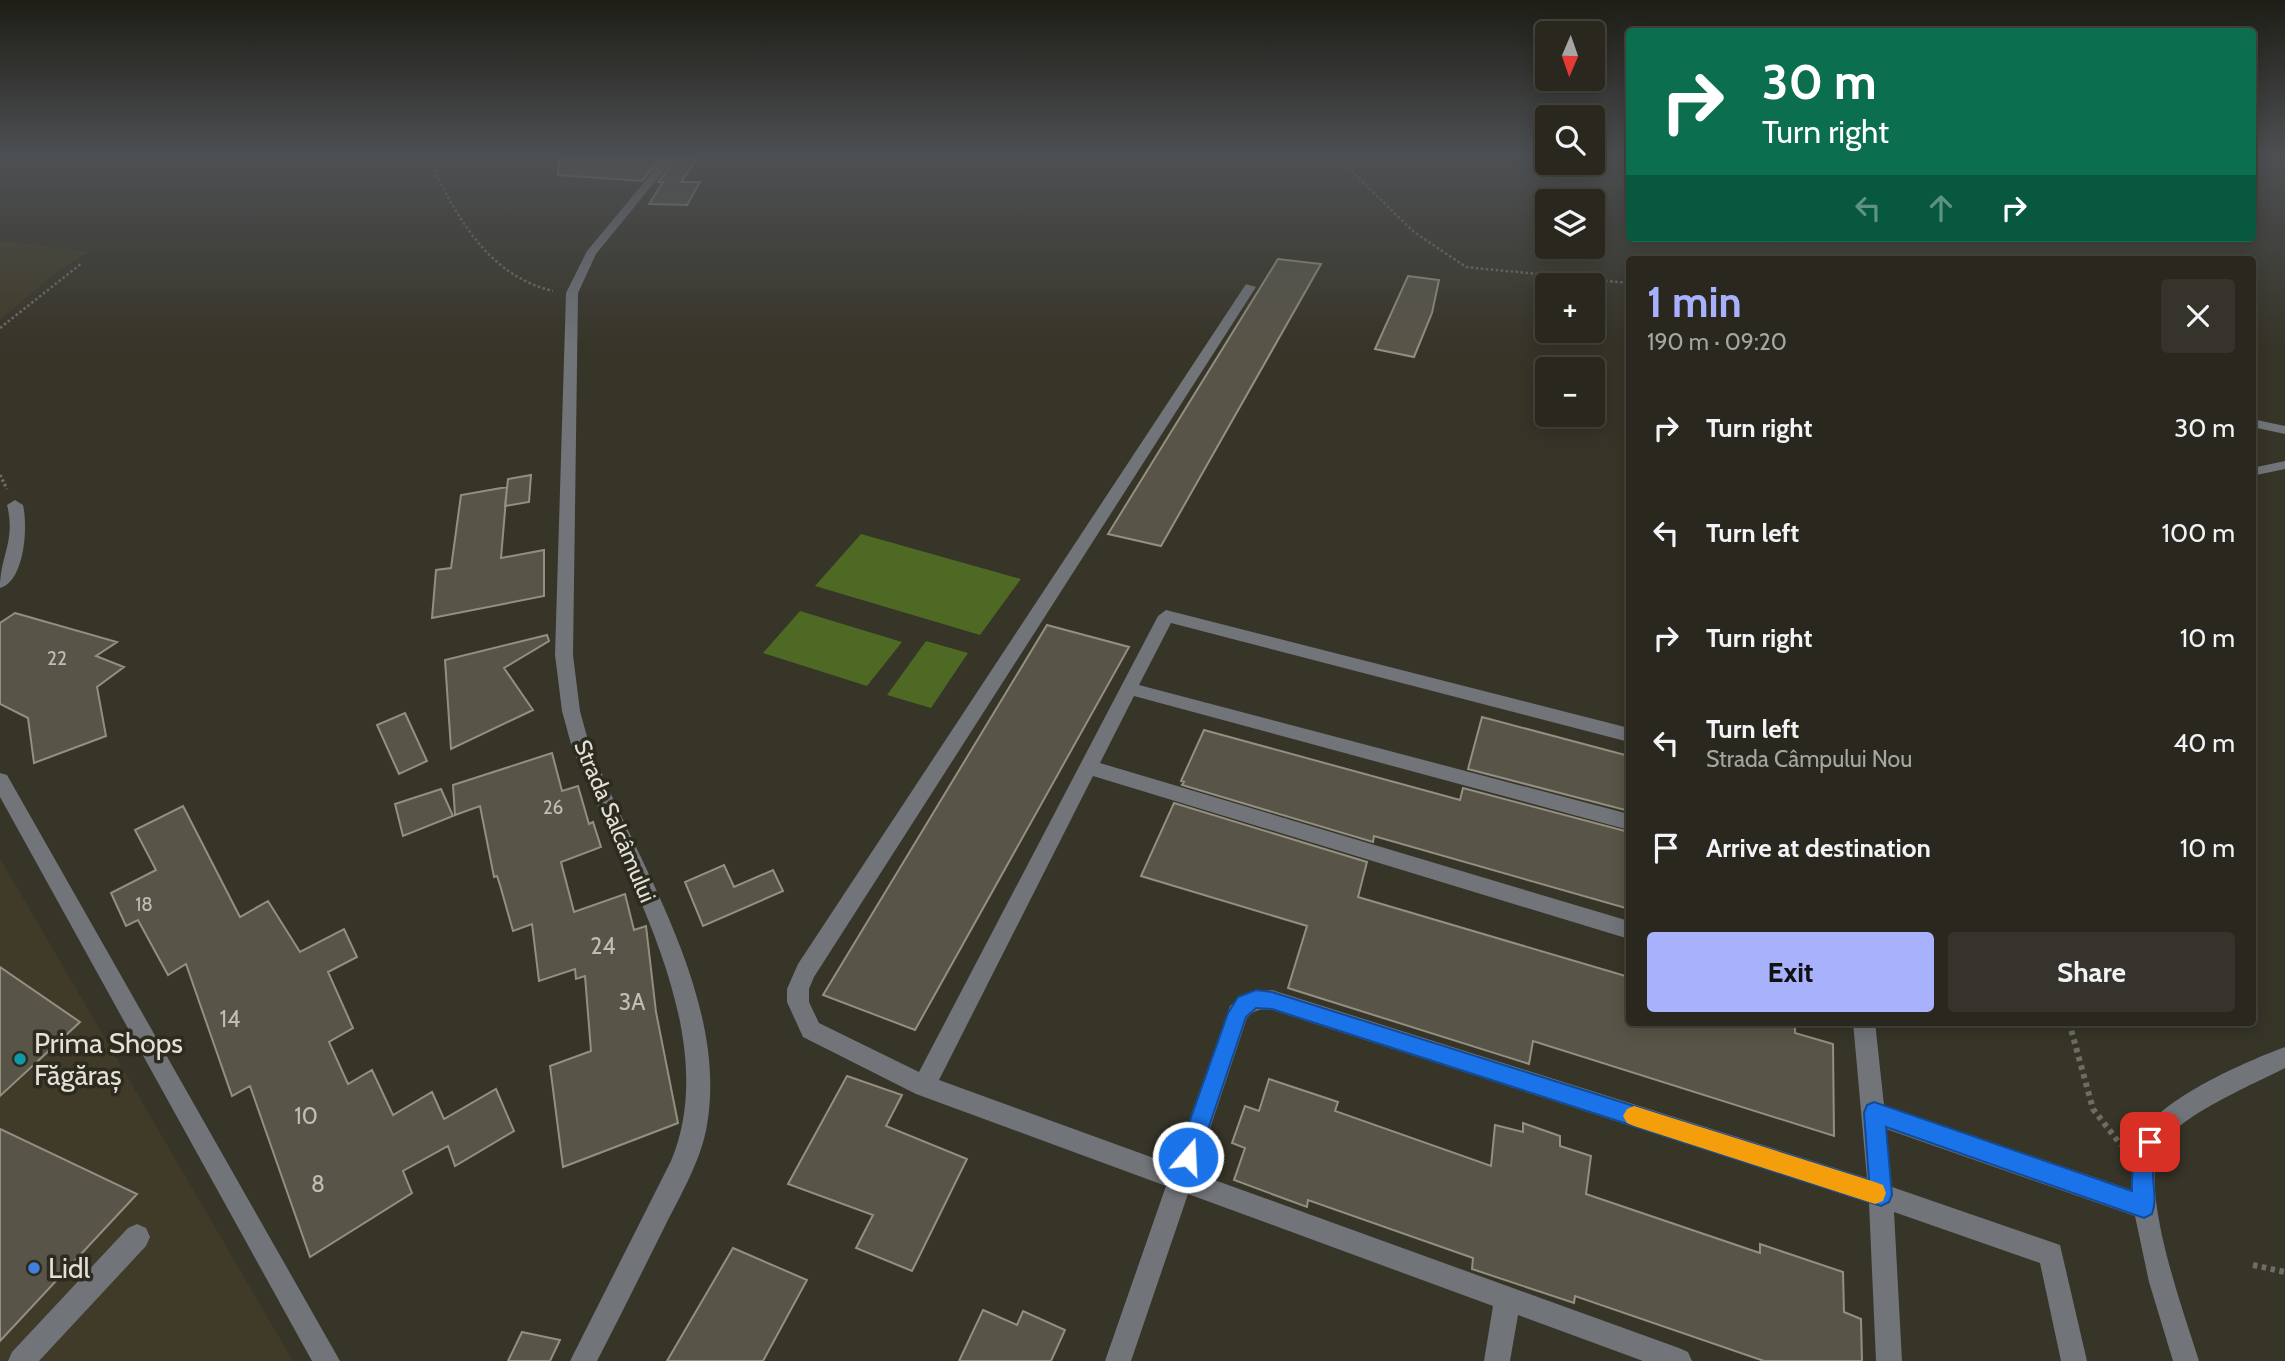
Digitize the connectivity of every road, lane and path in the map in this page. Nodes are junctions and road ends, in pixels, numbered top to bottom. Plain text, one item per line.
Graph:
1 (462, 221) edge
2 (618, 221) edge
3 (1404, 221) edge
4 (82, 263) dead end
5 (1626, 284) edge
6 (1250, 287) dead end
7 (572, 293) junction
8 (0, 328) edge
9 (2256, 424) edge
10 (2285, 430) edge
11 (2285, 465) edge
12 (2256, 471) edge
13 (15, 505) dead end
14 (0, 583) edge
15 (1128, 688) junction
16 (1626, 734) edge
17 (1088, 767) junction
18 (0, 779) edge
19 (1626, 821) edge
20 (1626, 929) edge
21 (1864, 1026) edge
22 (2071, 1026) edge
23 (2285, 1058) edge
24 (924, 1086) junction
25 (1874, 1113) junction
26 (2142, 1172) junction
27 (1180, 1181) junction
28 (1881, 1195) junction
29 (2144, 1206) junction
30 (137, 1237) dead end
31 (2253, 1265) dead end
32 (2285, 1272) edge
33 (1507, 1300) junction
34 (21, 1361) edge
35 (327, 1361) edge
36 (583, 1361) edge
37 (1118, 1361) edge
38 (1497, 1361) edge
39 (1679, 1361) edge
40 (1889, 1361) edge
41 (2074, 1361) edge
42 (2186, 1361) edge

1 - 7 path
2 - 7 street, Strada Salcâmului
3 - 5 path
4 - 8 path
6 - 24 street
7 - 36 street, Strada Salcâmului
9 - 10 street
11 - 12 street
13 - 14 street
15 - 16 street
15 - 17 street
15 - 19 street
17 - 20 street
17 - 24 street
18 - 35 street
21 - 25 street
22 - 26 path
23 - 26 street
24 - 27 street
25 - 28 street
25 - 29 street
26 - 29 street
27 - 28 street
27 - 33 street
27 - 37 street
28 - 40 street
28 - 41 street
29 - 42 street
30 - 34 street
31 - 32 path
33 - 38 street
33 - 39 street

